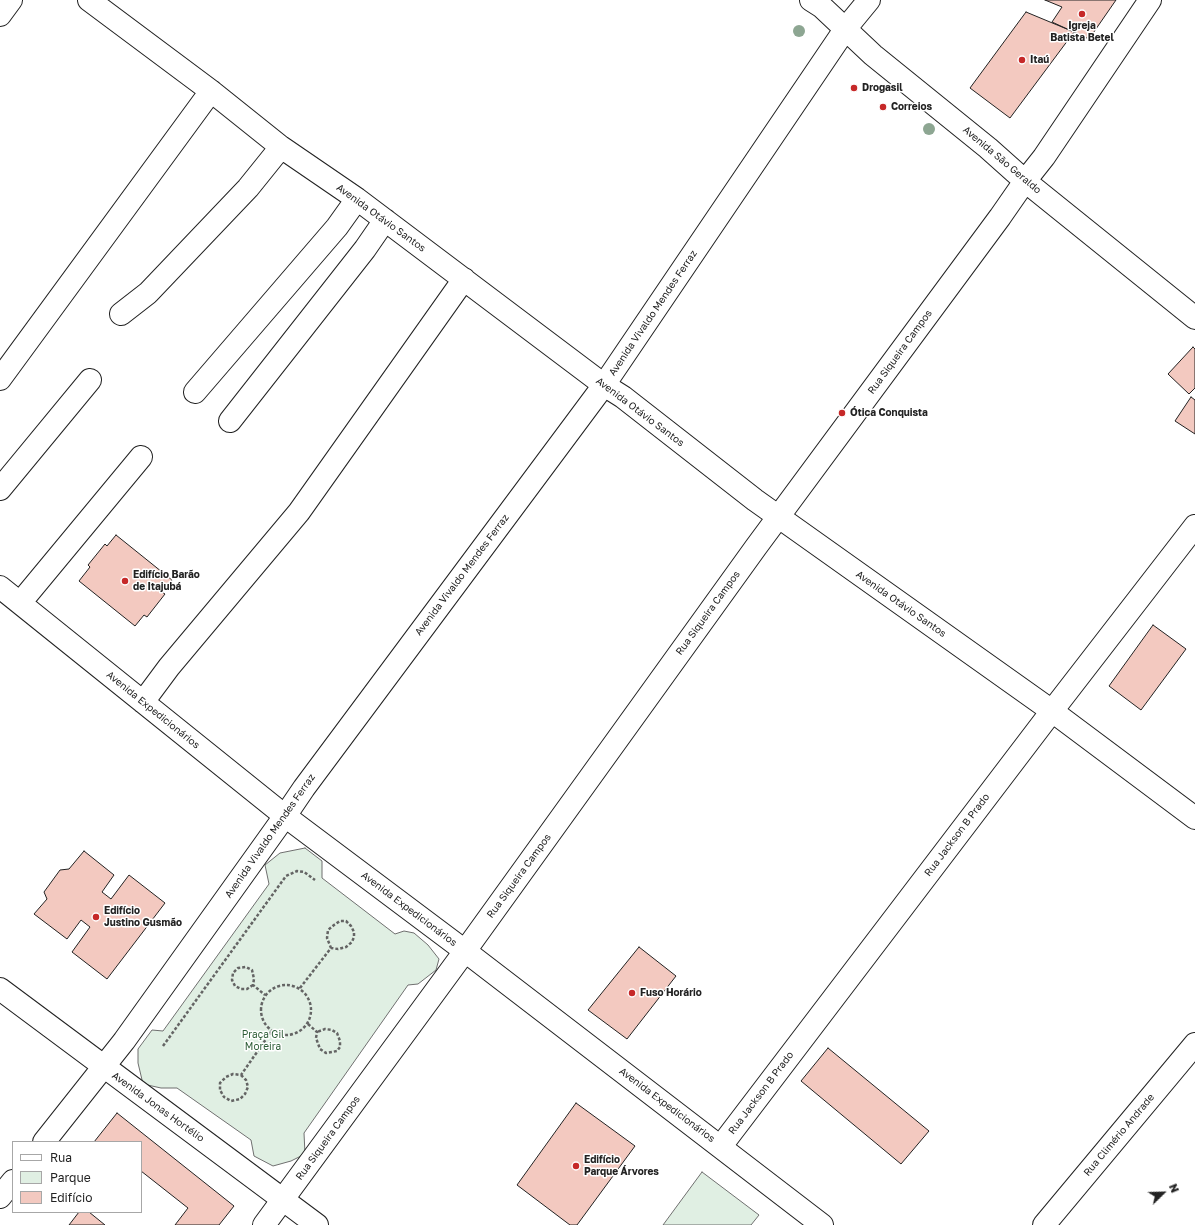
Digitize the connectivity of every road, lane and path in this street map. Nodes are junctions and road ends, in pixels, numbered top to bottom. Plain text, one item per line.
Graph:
1 (11, 0) edge
2 (89, 0) edge
3 (811, 0) edge
4 (869, 0) edge
5 (1150, 0) edge
6 (0, 15) edge
7 (846, 28) junction
8 (211, 91) junction
9 (281, 147) junction
10 (1025, 181) junction
11 (357, 199) junction
12 (385, 220) junction
13 (464, 279) junction
14 (121, 314) dead end
15 (1195, 318) edge
16 (0, 379) edge
17 (90, 380) dead end
18 (604, 385) junction
19 (195, 392) dead end
20 (230, 421) dead end
21 (141, 457) dead end
22 (0, 489) edge
23 (779, 517) junction
24 (1195, 526) edge
25 (0, 587) edge
26 (20, 603) junction
27 (143, 702) junction
28 (1052, 711) junction
29 (285, 816) junction
30 (1195, 818) edge
31 (315, 880) dead end
32 (331, 948) junction
33 (465, 951) junction
34 (253, 985) junction
35 (300, 988) junction
36 (0, 989) edge
37 (265, 995) junction
38 (308, 1024) junction
39 (271, 1032) junction
40 (317, 1032) junction
41 (1195, 1044) edge
42 (163, 1046) dead end
43 (105, 1067) junction
44 (241, 1075) junction
45 (45, 1141) edge
46 (721, 1146) junction
47 (12, 1182) edge
48 (0, 1197) edge
49 (283, 1199) junction
50 (264, 1225) edge
51 (317, 1225) edge
52 (822, 1225) edge
53 (1044, 1225) edge

1 - 6 street
2 - 8 street, Avenida Otávio Santos
3 - 7 street, Avenida São Geraldo
4 - 7 street, Avenida Vivaldo Mendes Ferraz
5 - 10 street, Rua Siqueira Campos
7 - 10 street, Avenida São Geraldo
7 - 18 street, Avenida Vivaldo Mendes Ferraz
8 - 9 street, Avenida Otávio Santos
8 - 16 street
9 - 11 street, Avenida Otávio Santos
9 - 14 street
10 - 15 street, Avenida São Geraldo
10 - 23 street, Rua Siqueira Campos
11 - 12 street, Avenida Otávio Santos
11 - 19 street
12 - 13 street, Avenida Otávio Santos
12 - 20 street
13 - 18 street, Avenida Otávio Santos
13 - 27 street
17 - 22 street
18 - 23 street, Avenida Otávio Santos
18 - 29 street, Avenida Vivaldo Mendes Ferraz
21 - 26 street
23 - 28 street, Avenida Otávio Santos
23 - 33 street, Rua Siqueira Campos
24 - 28 street, Rua Jackson B Prado
25 - 26 street, Avenida Expedicionários
26 - 27 street, Avenida Expedicionários
27 - 29 street, Avenida Expedicionários
28 - 30 street, Avenida Otávio Santos
28 - 46 street, Rua Jackson B Prado
29 - 33 street, Avenida Expedicionários
29 - 43 street, Avenida Vivaldo Mendes Ferraz
31 - 42 path
32 - 32 path
32 - 35 path
33 - 46 street, Avenida Expedicionários
33 - 49 street, Rua Siqueira Campos
34 - 34 path
34 - 37 path
35 - 37 path
35 - 38 path
36 - 43 street, Avenida Jonas Hortélio
37 - 39 path
38 - 39 path
38 - 40 path
39 - 44 path
40 - 40 path
41 - 53 street, Rua Climério Andrade
43 - 45 street, Avenida Vivaldo Mendes Ferraz
43 - 49 street, Avenida Jonas Hortélio
44 - 44 path
46 - 52 street, Avenida Expedicionários
47 - 48 street
49 - 50 street, Rua Siqueira Campos
49 - 51 street, Avenida Jonas Hortélio

